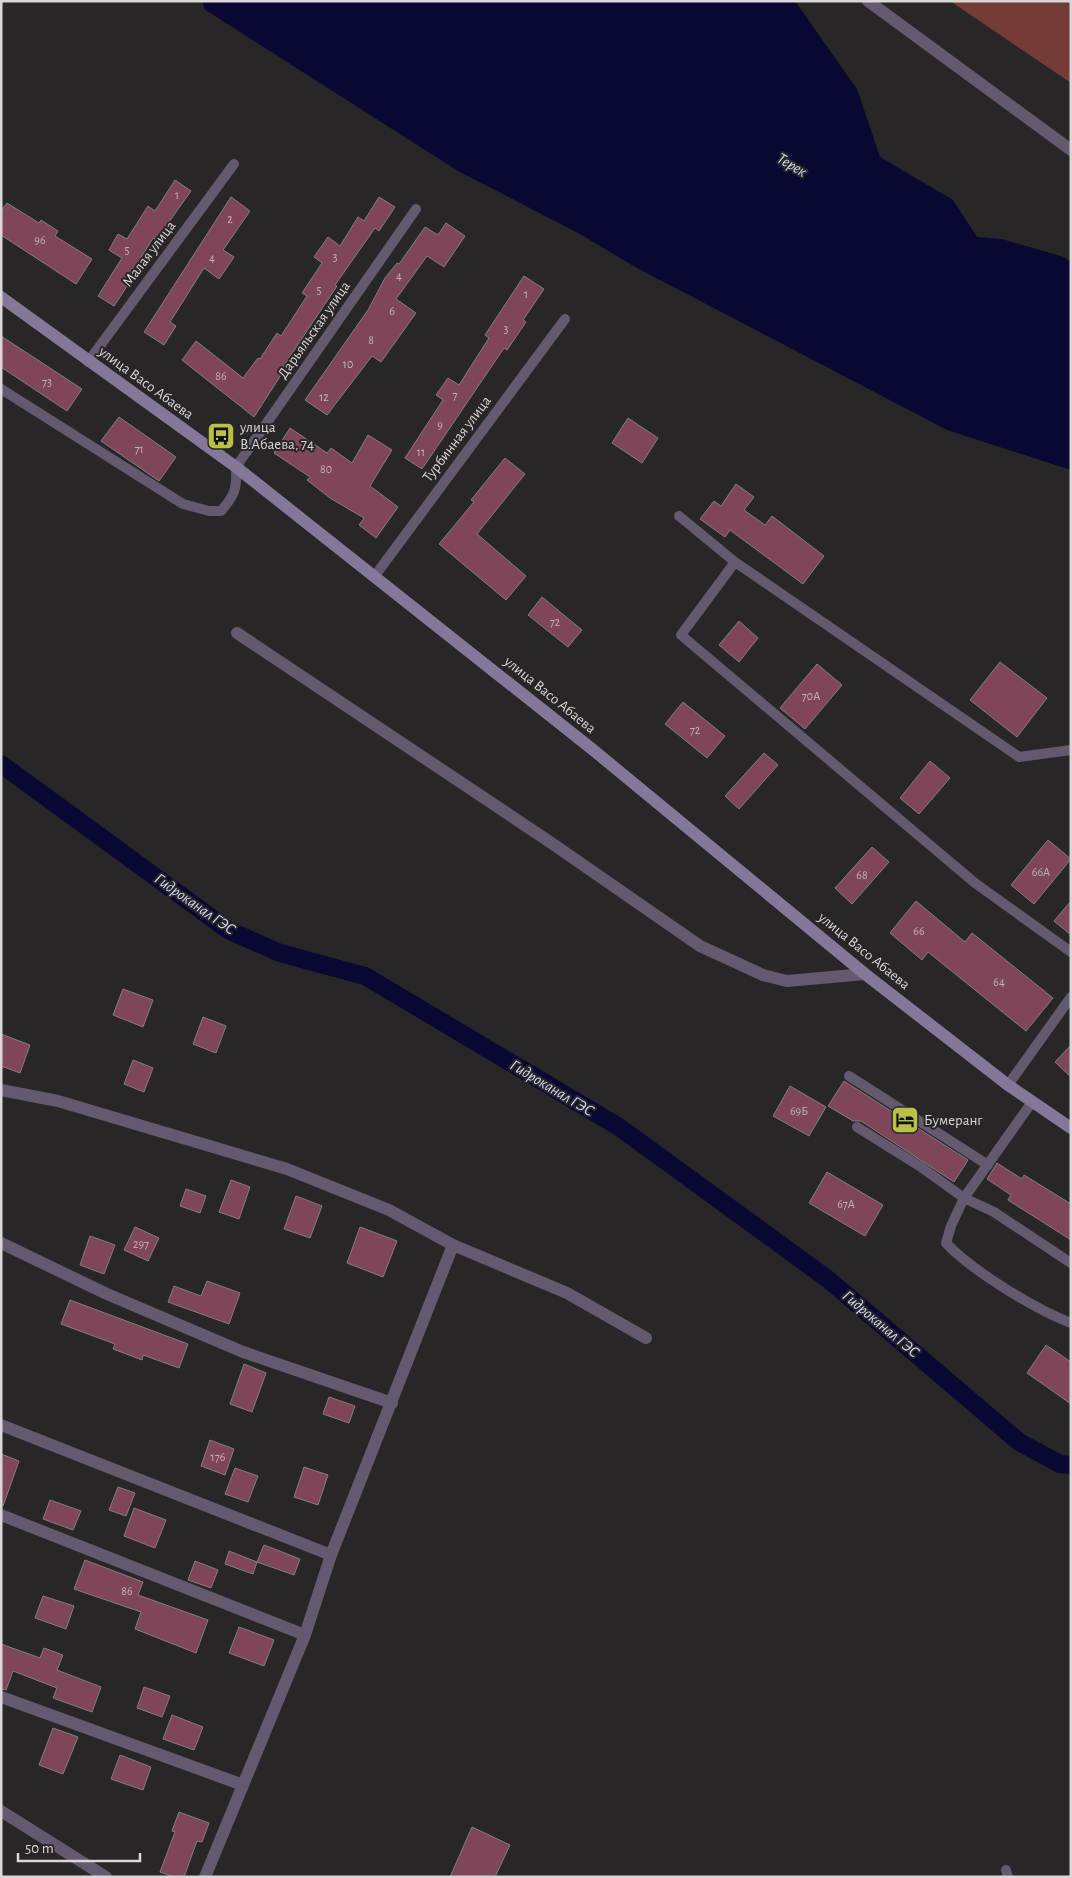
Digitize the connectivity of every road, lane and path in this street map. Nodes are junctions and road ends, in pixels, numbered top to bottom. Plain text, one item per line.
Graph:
1 (868, 1) edge
2 (1071, 150) edge
3 (234, 164) dead end
4 (416, 209) dead end
5 (1, 297) edge
6 (565, 320) dead end
7 (88, 362) junction
8 (1, 389) edge
9 (236, 468) junction
10 (678, 516) dead end
11 (735, 562) junction
12 (374, 577) junction
13 (237, 633) dead end
14 (1071, 750) edge
15 (1071, 952) edge
16 (865, 974) junction
17 (1071, 997) edge
18 (848, 1076) dead end
19 (1008, 1085) junction
20 (1, 1090) edge
21 (1032, 1102) junction
22 (857, 1127) dead end
23 (1071, 1128) edge
24 (988, 1165) junction
25 (964, 1198) junction
26 (1, 1243) edge
27 (453, 1245) junction
28 (1071, 1262) edge
29 (1071, 1323) edge
30 (646, 1338) dead end
31 (392, 1403) junction
32 (1, 1424) edge
33 (1, 1514) edge
34 (331, 1555) junction
35 (305, 1635) junction
36 (1, 1697) edge
37 (243, 1785) junction
38 (1, 1811) edge
39 (106, 1877) edge
40 (205, 1877) edge

1 - 2 street
3 - 7 lane, Малая улица
4 - 9 lane, Дарьяльская улица
5 - 7 main road, улица Васо Абаева
6 - 12 lane, Турбинная улица
7 - 9 main road, улица Васо Абаева
8 - 9 lane
9 - 12 main road, улица Васо Абаева
10 - 11 lane
11 - 14 lane
11 - 15 lane
12 - 16 main road, улица Васо Абаева
13 - 16 street
16 - 19 main road, улица Васо Абаева
17 - 19 lane
18 - 24 lane
19 - 21 main road, улица Васо Абаева
20 - 27 street
21 - 23 main road, улица Васо Абаева
21 - 24 lane
22 - 25 lane
24 - 25 lane
25 - 28 lane
25 - 29 lane
26 - 31 street
27 - 30 street
27 - 31 street
31 - 34 street
32 - 34 street
33 - 35 street
34 - 35 street
35 - 37 street
36 - 37 street
37 - 40 street
38 - 39 street

